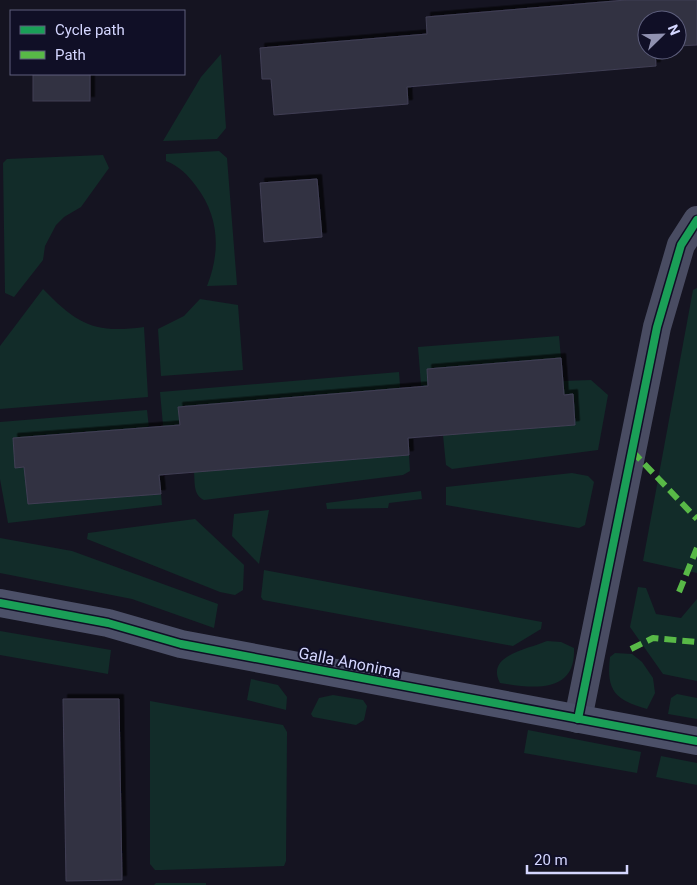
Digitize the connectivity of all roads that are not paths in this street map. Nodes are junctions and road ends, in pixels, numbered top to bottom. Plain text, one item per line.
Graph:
1 (697, 220) edge
2 (0, 603) edge
3 (578, 719) junction
4 (697, 741) edge

1 - 3 street
2 - 3 street, Galla Anonima
3 - 4 street, Galla Anonima

